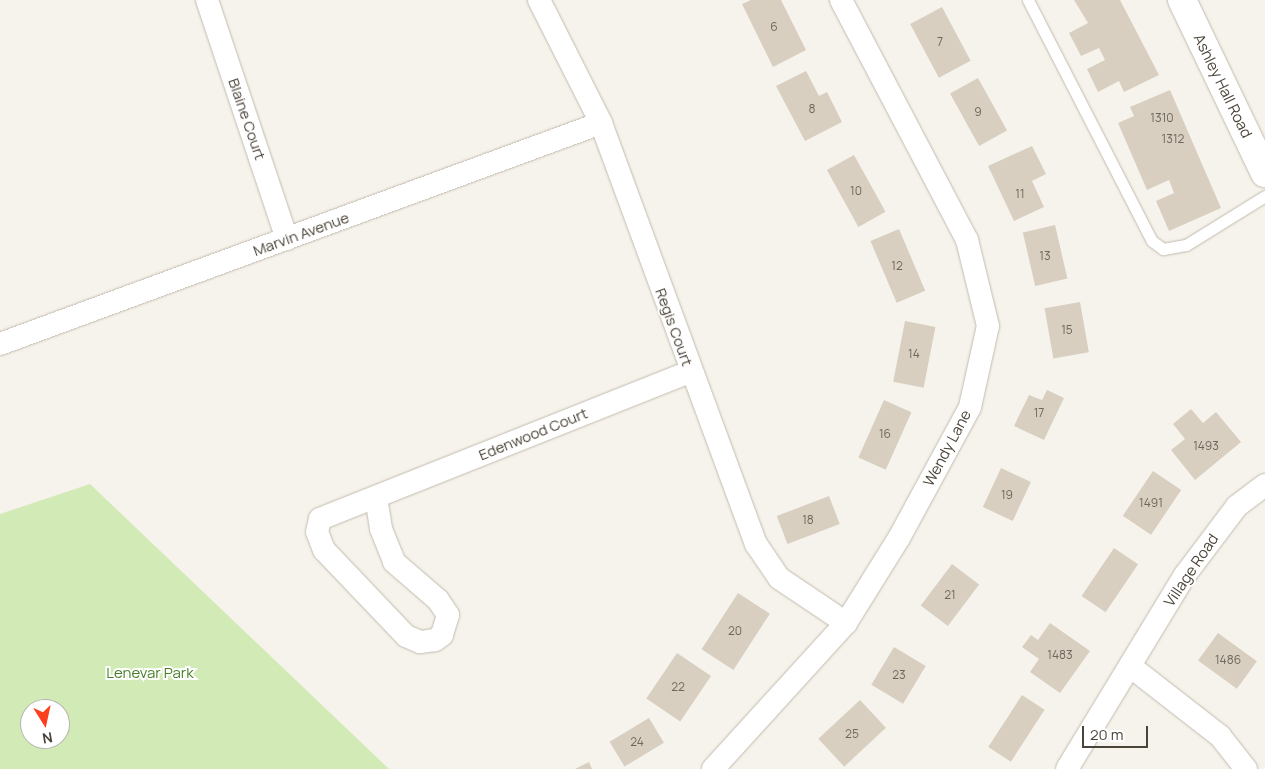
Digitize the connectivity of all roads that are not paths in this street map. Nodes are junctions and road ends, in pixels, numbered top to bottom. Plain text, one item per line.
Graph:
1 (207, 0) edge
2 (539, 0) edge
3 (841, 0) edge
4 (1028, 0) edge
5 (1182, 0) edge
6 (601, 123) junction
7 (1265, 173) edge
8 (1265, 196) edge
9 (287, 239) junction
10 (0, 344) edge
11 (690, 372) junction
12 (1265, 485) edge
13 (376, 497) junction
14 (846, 623) junction
15 (1130, 666) junction
16 (713, 769) edge
17 (1067, 769) edge
18 (1246, 769) edge

1 - 9 street, Blaine Court
2 - 6 street, Regis Court
3 - 14 street, Wendy Lane
4 - 8 lane
5 - 7 street, Ashley Hall Road
6 - 9 street, Marvin Avenue
6 - 11 street, Regis Court
9 - 10 street, Marvin Avenue
11 - 13 street, Edenwood Court
11 - 14 street, Regis Court
12 - 15 street, Village Road
13 - 13 street, Edenwood Court
14 - 16 street, Wendy Lane
15 - 17 street, Village Road
15 - 18 street

